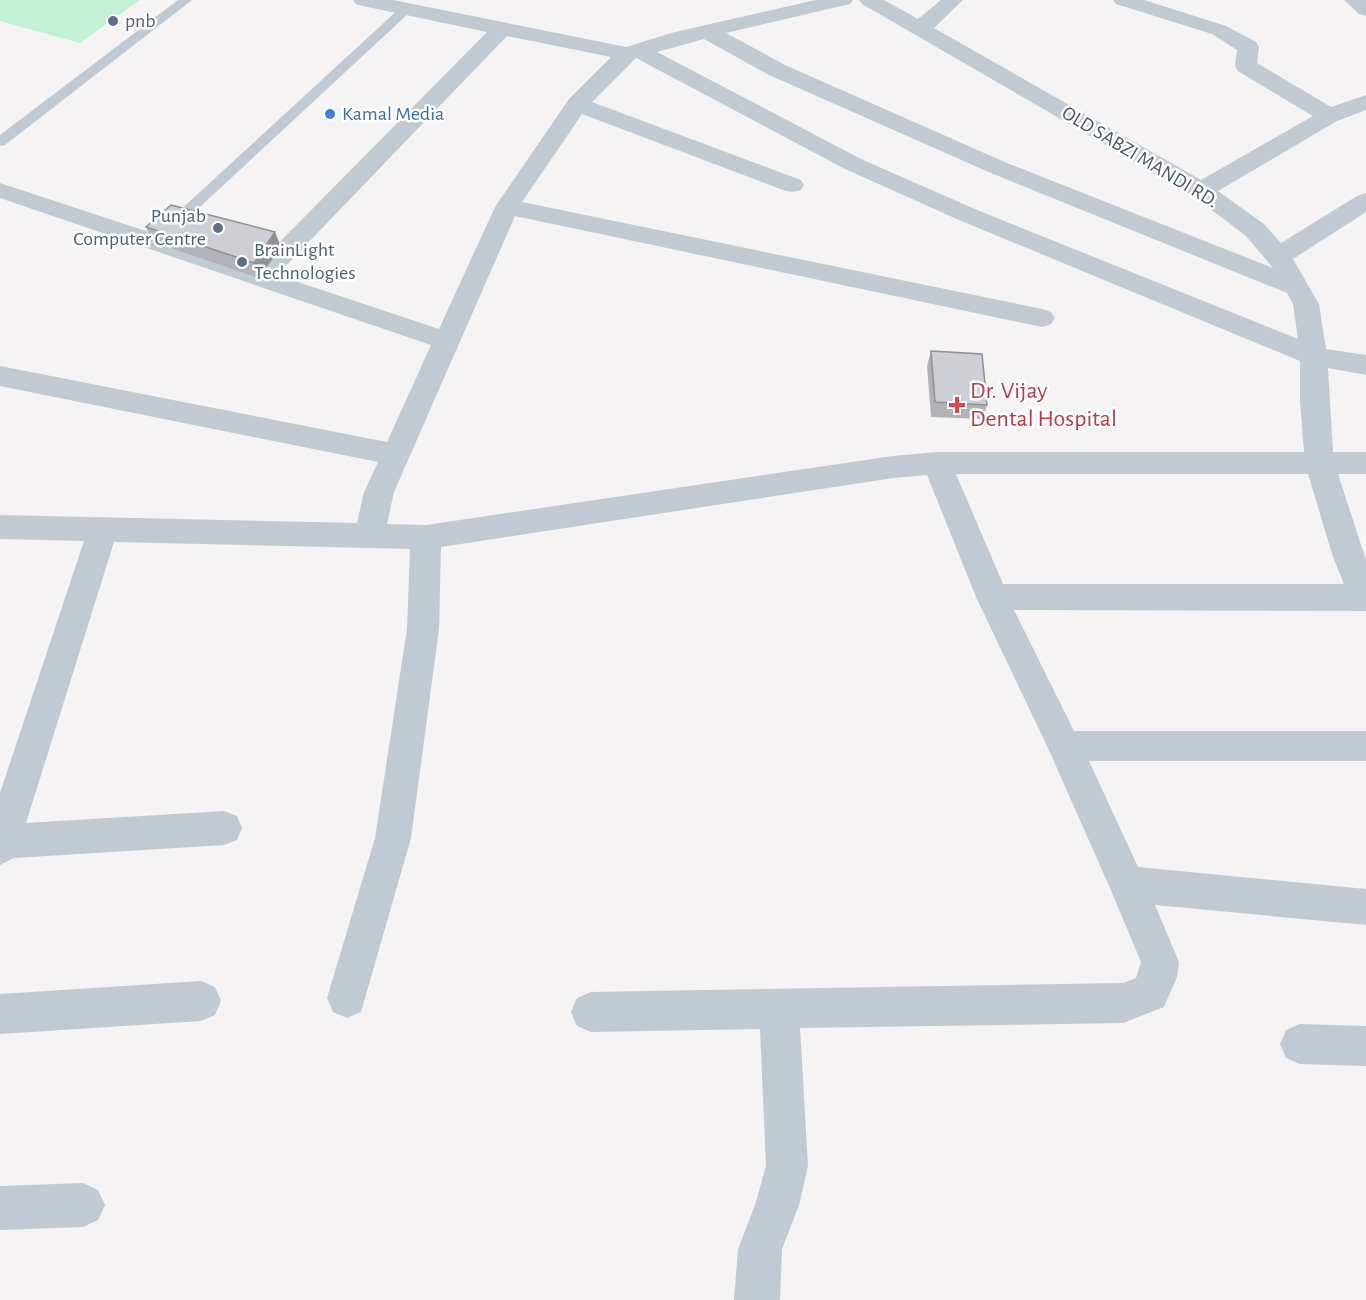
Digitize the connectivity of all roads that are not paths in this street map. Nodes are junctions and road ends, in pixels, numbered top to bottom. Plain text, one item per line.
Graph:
1 (186, 0) edge
2 (363, 0) edge
3 (843, 0) edge
4 (869, 0) edge
5 (953, 0) edge
6 (1123, 0) edge
7 (405, 10) junction
8 (503, 28) junction
9 (920, 29) junction
10 (709, 33) junction
11 (632, 52) junction
12 (1366, 102) edge
13 (577, 104) junction
14 (1329, 116) junction
15 (0, 142) edge
16 (792, 185) dead end
17 (0, 190) edge
18 (1201, 190) junction
19 (1366, 201) edge
20 (507, 207) junction
21 (153, 242) junction
22 (1279, 256) junction
23 (259, 278) junction
24 (1296, 287) junction
25 (1042, 318) dead end
26 (447, 341) junction
27 (1314, 356) junction
28 (1366, 365) edge
29 (0, 376) edge
30 (396, 455) junction
31 (1319, 462) junction
32 (938, 463) junction
33 (1366, 463) edge
34 (0, 527) edge
35 (103, 529) junction
36 (369, 537) junction
37 (426, 537) junction
38 (992, 597) junction
39 (1366, 598) edge
40 (1064, 746) junction
41 (1366, 746) edge
42 (224, 828) dead end
43 (1, 844) edge
44 (1127, 884) junction
45 (1366, 907) edge
46 (347, 998) dead end
47 (201, 1001) dead end
48 (779, 1009) junction
49 (591, 1012) dead end
50 (0, 1014) edge
51 (1300, 1044) dead end
52 (1366, 1047) edge
53 (83, 1205) dead end
54 (0, 1208) edge
55 (757, 1300) edge

1 - 15 lane
2 - 7 street
3 - 10 street
4 - 9 street, OLD SABZI MANDI RD.
5 - 9 street
6 - 14 street
7 - 8 street
7 - 21 lane
8 - 11 street
8 - 23 street
9 - 18 street, OLD SABZI MANDI RD.
10 - 11 street
10 - 24 street
11 - 13 street
11 - 27 street
12 - 14 street
13 - 16 street
13 - 20 street
14 - 18 street
17 - 21 street
18 - 22 street, OLD SABZI MANDI RD.
19 - 22 street
20 - 25 street
20 - 26 street
21 - 23 street
22 - 24 street, OLD SABZI MANDI RD.
23 - 26 street
24 - 27 street, OLD SABZI MANDI RD.
26 - 30 street
27 - 28 street
27 - 31 street, OLD SABZI MANDI RD.
29 - 30 street
30 - 36 street
31 - 32 street
31 - 33 street
31 - 39 street, OLD SABZI MANDI RD.
32 - 37 street
32 - 38 street
34 - 35 street
35 - 36 street
35 - 43 street
36 - 37 street
37 - 46 street
38 - 39 street
38 - 40 street
40 - 41 street
40 - 44 street
42 - 43 street
44 - 45 street
44 - 48 street
47 - 50 street
48 - 49 street
48 - 55 street
51 - 52 street
53 - 54 street

